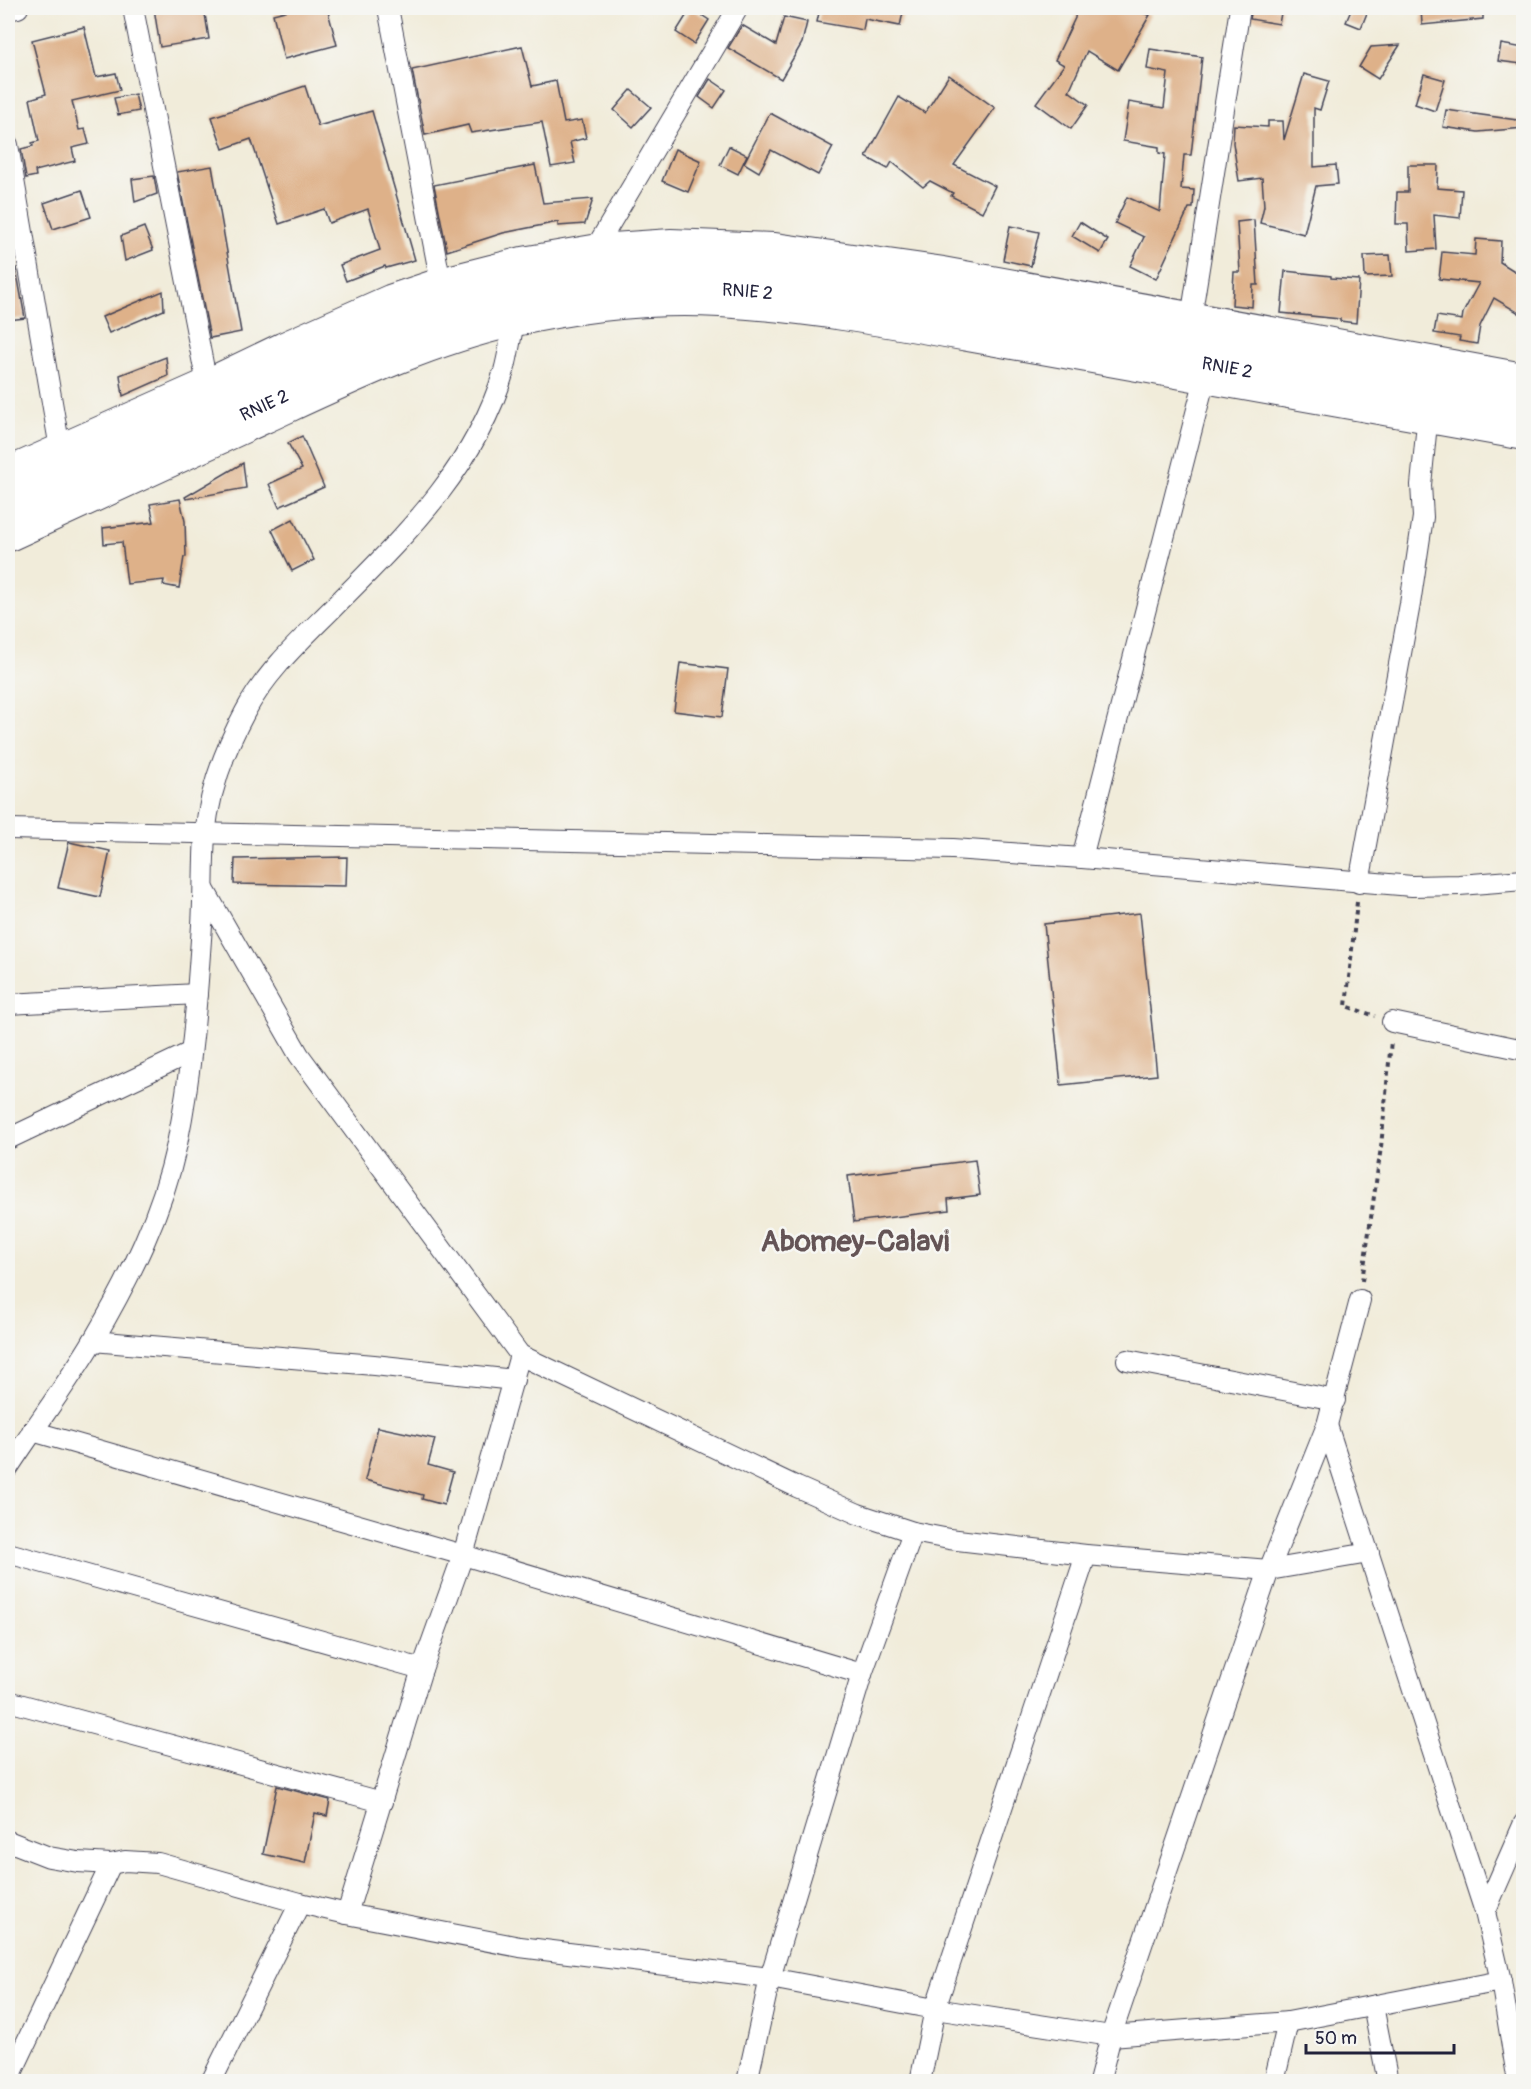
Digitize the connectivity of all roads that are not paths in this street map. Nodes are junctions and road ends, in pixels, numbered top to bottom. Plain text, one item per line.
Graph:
1 (18, 8) edge
2 (133, 8) edge
3 (388, 8) edge
4 (738, 8) edge
5 (1240, 8) edge
6 (8, 10) edge
7 (8, 145) edge
8 (598, 244) junction
9 (440, 278) junction
10 (1192, 312) junction
11 (513, 327) junction
12 (1523, 375) edge
13 (206, 379) junction
14 (1204, 382) junction
15 (1524, 422) edge
16 (1428, 423) junction
17 (1524, 440) edge
18 (58, 443) junction
19 (8, 467) edge
20 (8, 490) edge
21 (8, 523) edge
22 (8, 542) edge
23 (8, 829) edge
24 (206, 833) junction
25 (1082, 858) junction
26 (1524, 880) edge
27 (1359, 883) junction
28 (204, 889) junction
29 (197, 994) junction
30 (8, 1004) edge
31 (1392, 1022) road end
32 (1524, 1050) edge
33 (191, 1052) junction
34 (8, 1139) edge
35 (1360, 1300) road end
36 (93, 1341) junction
37 (520, 1355) junction
38 (1127, 1360) dead end
39 (514, 1380) junction
40 (1335, 1400) junction
41 (1327, 1425) junction
42 (32, 1431) junction
43 (8, 1468) edge
44 (913, 1532) junction
45 (1369, 1552) junction
46 (8, 1553) edge
47 (463, 1555) junction
48 (1086, 1555) junction
49 (1269, 1570) junction
50 (422, 1669) junction
51 (862, 1674) junction
52 (8, 1701) edge
53 (382, 1802) junction
54 (1524, 1823) edge
55 (8, 1841) edge
56 (111, 1864) junction
57 (300, 1903) junction
58 (1485, 1912) junction
59 (347, 1914) junction
60 (770, 1978) junction
61 (1501, 1981) junction
62 (1373, 2006) junction
63 (936, 2009) junction
64 (1515, 2021) edge
65 (1288, 2022) junction
66 (1111, 2036) junction
67 (8, 2081) edge
68 (212, 2082) edge
69 (747, 2082) edge
70 (920, 2082) edge
71 (1100, 2082) edge
72 (1274, 2082) edge
73 (1388, 2082) edge
74 (1518, 2082) edge

1 - 6 street
2 - 13 street
3 - 9 street
4 - 8 street
5 - 10 street
7 - 18 street
8 - 9 street
8 - 10 street
9 - 13 street
10 - 12 street
11 - 14 street
11 - 22 street
11 - 24 street
12 - 20 highway, RNIE 2 / RNIE 2
13 - 18 street
14 - 16 street
14 - 25 street
15 - 21 highway, RNIE 2 / RNIE 2
16 - 17 street
16 - 27 street
18 - 19 street
23 - 24 street
24 - 25 street
24 - 28 street
25 - 27 street
26 - 27 street
28 - 29 street
28 - 37 street
29 - 30 street
29 - 33 street
31 - 32 street
33 - 34 street
33 - 36 street
35 - 40 street
36 - 39 street
36 - 42 street
37 - 39 street
37 - 44 street
38 - 40 street
39 - 47 street
40 - 41 street
41 - 45 street
41 - 49 street
42 - 43 street
42 - 47 street
44 - 48 street
44 - 51 street
45 - 49 street
45 - 58 street
46 - 50 street
47 - 50 street
47 - 51 street
48 - 49 street
48 - 63 street
49 - 66 street
50 - 53 street
51 - 60 street
52 - 53 street
53 - 59 street
54 - 58 street
55 - 56 street
56 - 57 street
56 - 67 street
57 - 59 street
57 - 68 street
58 - 61 street
59 - 60 street
60 - 63 street
60 - 69 street
61 - 62 street
61 - 64 street
62 - 65 street
62 - 73 street
63 - 66 street
63 - 70 street
64 - 74 street
65 - 66 street
65 - 72 street
66 - 71 street

